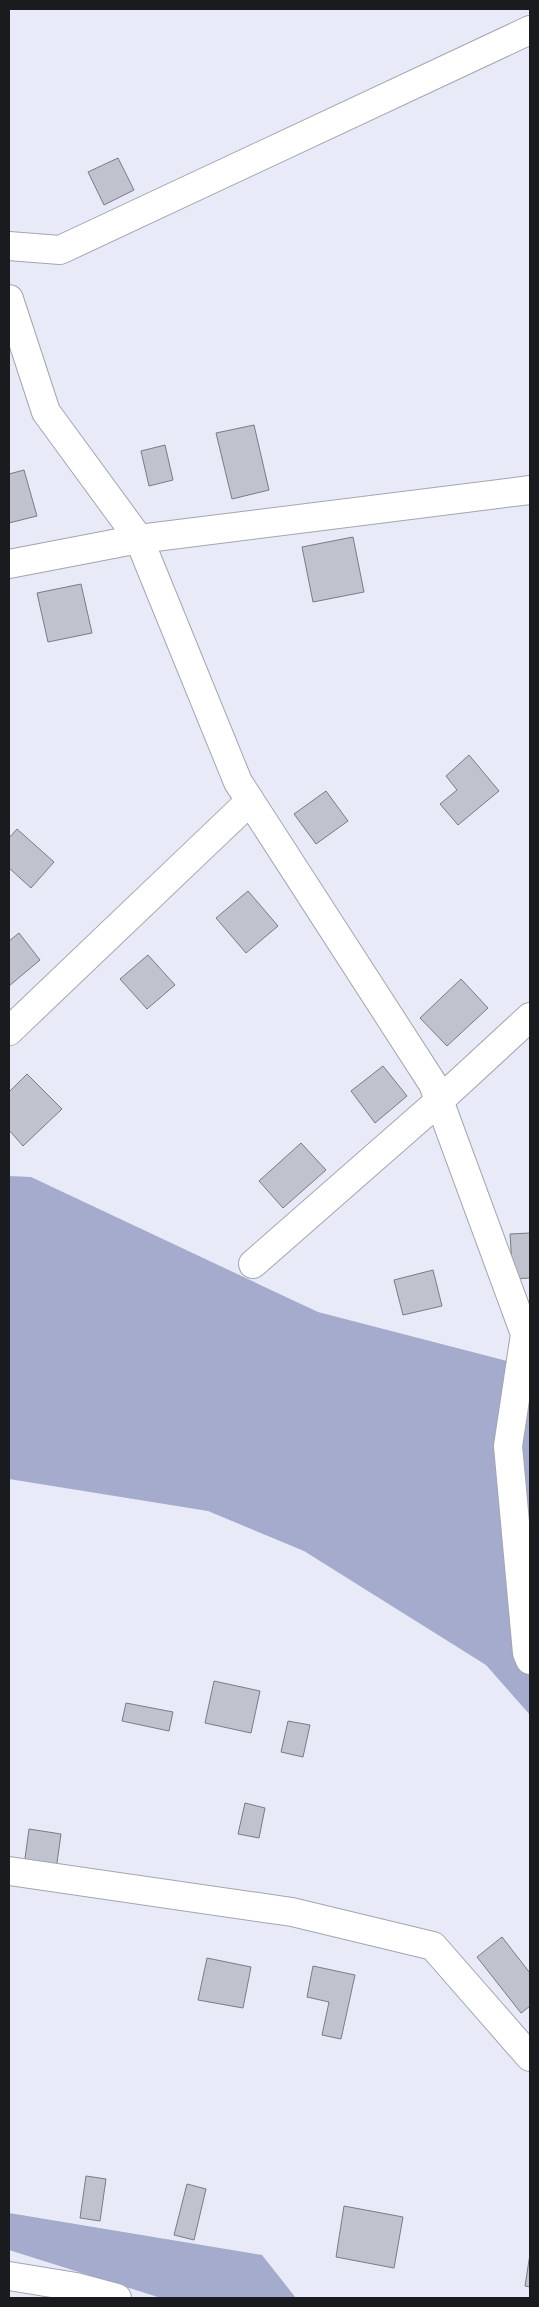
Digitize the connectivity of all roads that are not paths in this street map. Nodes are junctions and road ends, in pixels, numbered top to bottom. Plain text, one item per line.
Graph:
1 (530, 30) edge
2 (9, 246) edge
3 (9, 299) edge
4 (530, 490) edge
5 (139, 539) junction
6 (9, 564) edge
7 (250, 801) junction
8 (530, 1017) edge
9 (9, 1031) edge
10 (439, 1101) junction
11 (253, 1264) dead end
12 (530, 1660) edge
13 (9, 1871) edge
14 (530, 2057) edge
15 (9, 2276) edge
16 (117, 2298) edge

1 - 2 street
3 - 5 street
4 - 5 street
5 - 6 street
5 - 7 street
7 - 9 street
7 - 10 street
8 - 10 street
10 - 11 street
10 - 12 street
13 - 14 street
15 - 16 street

